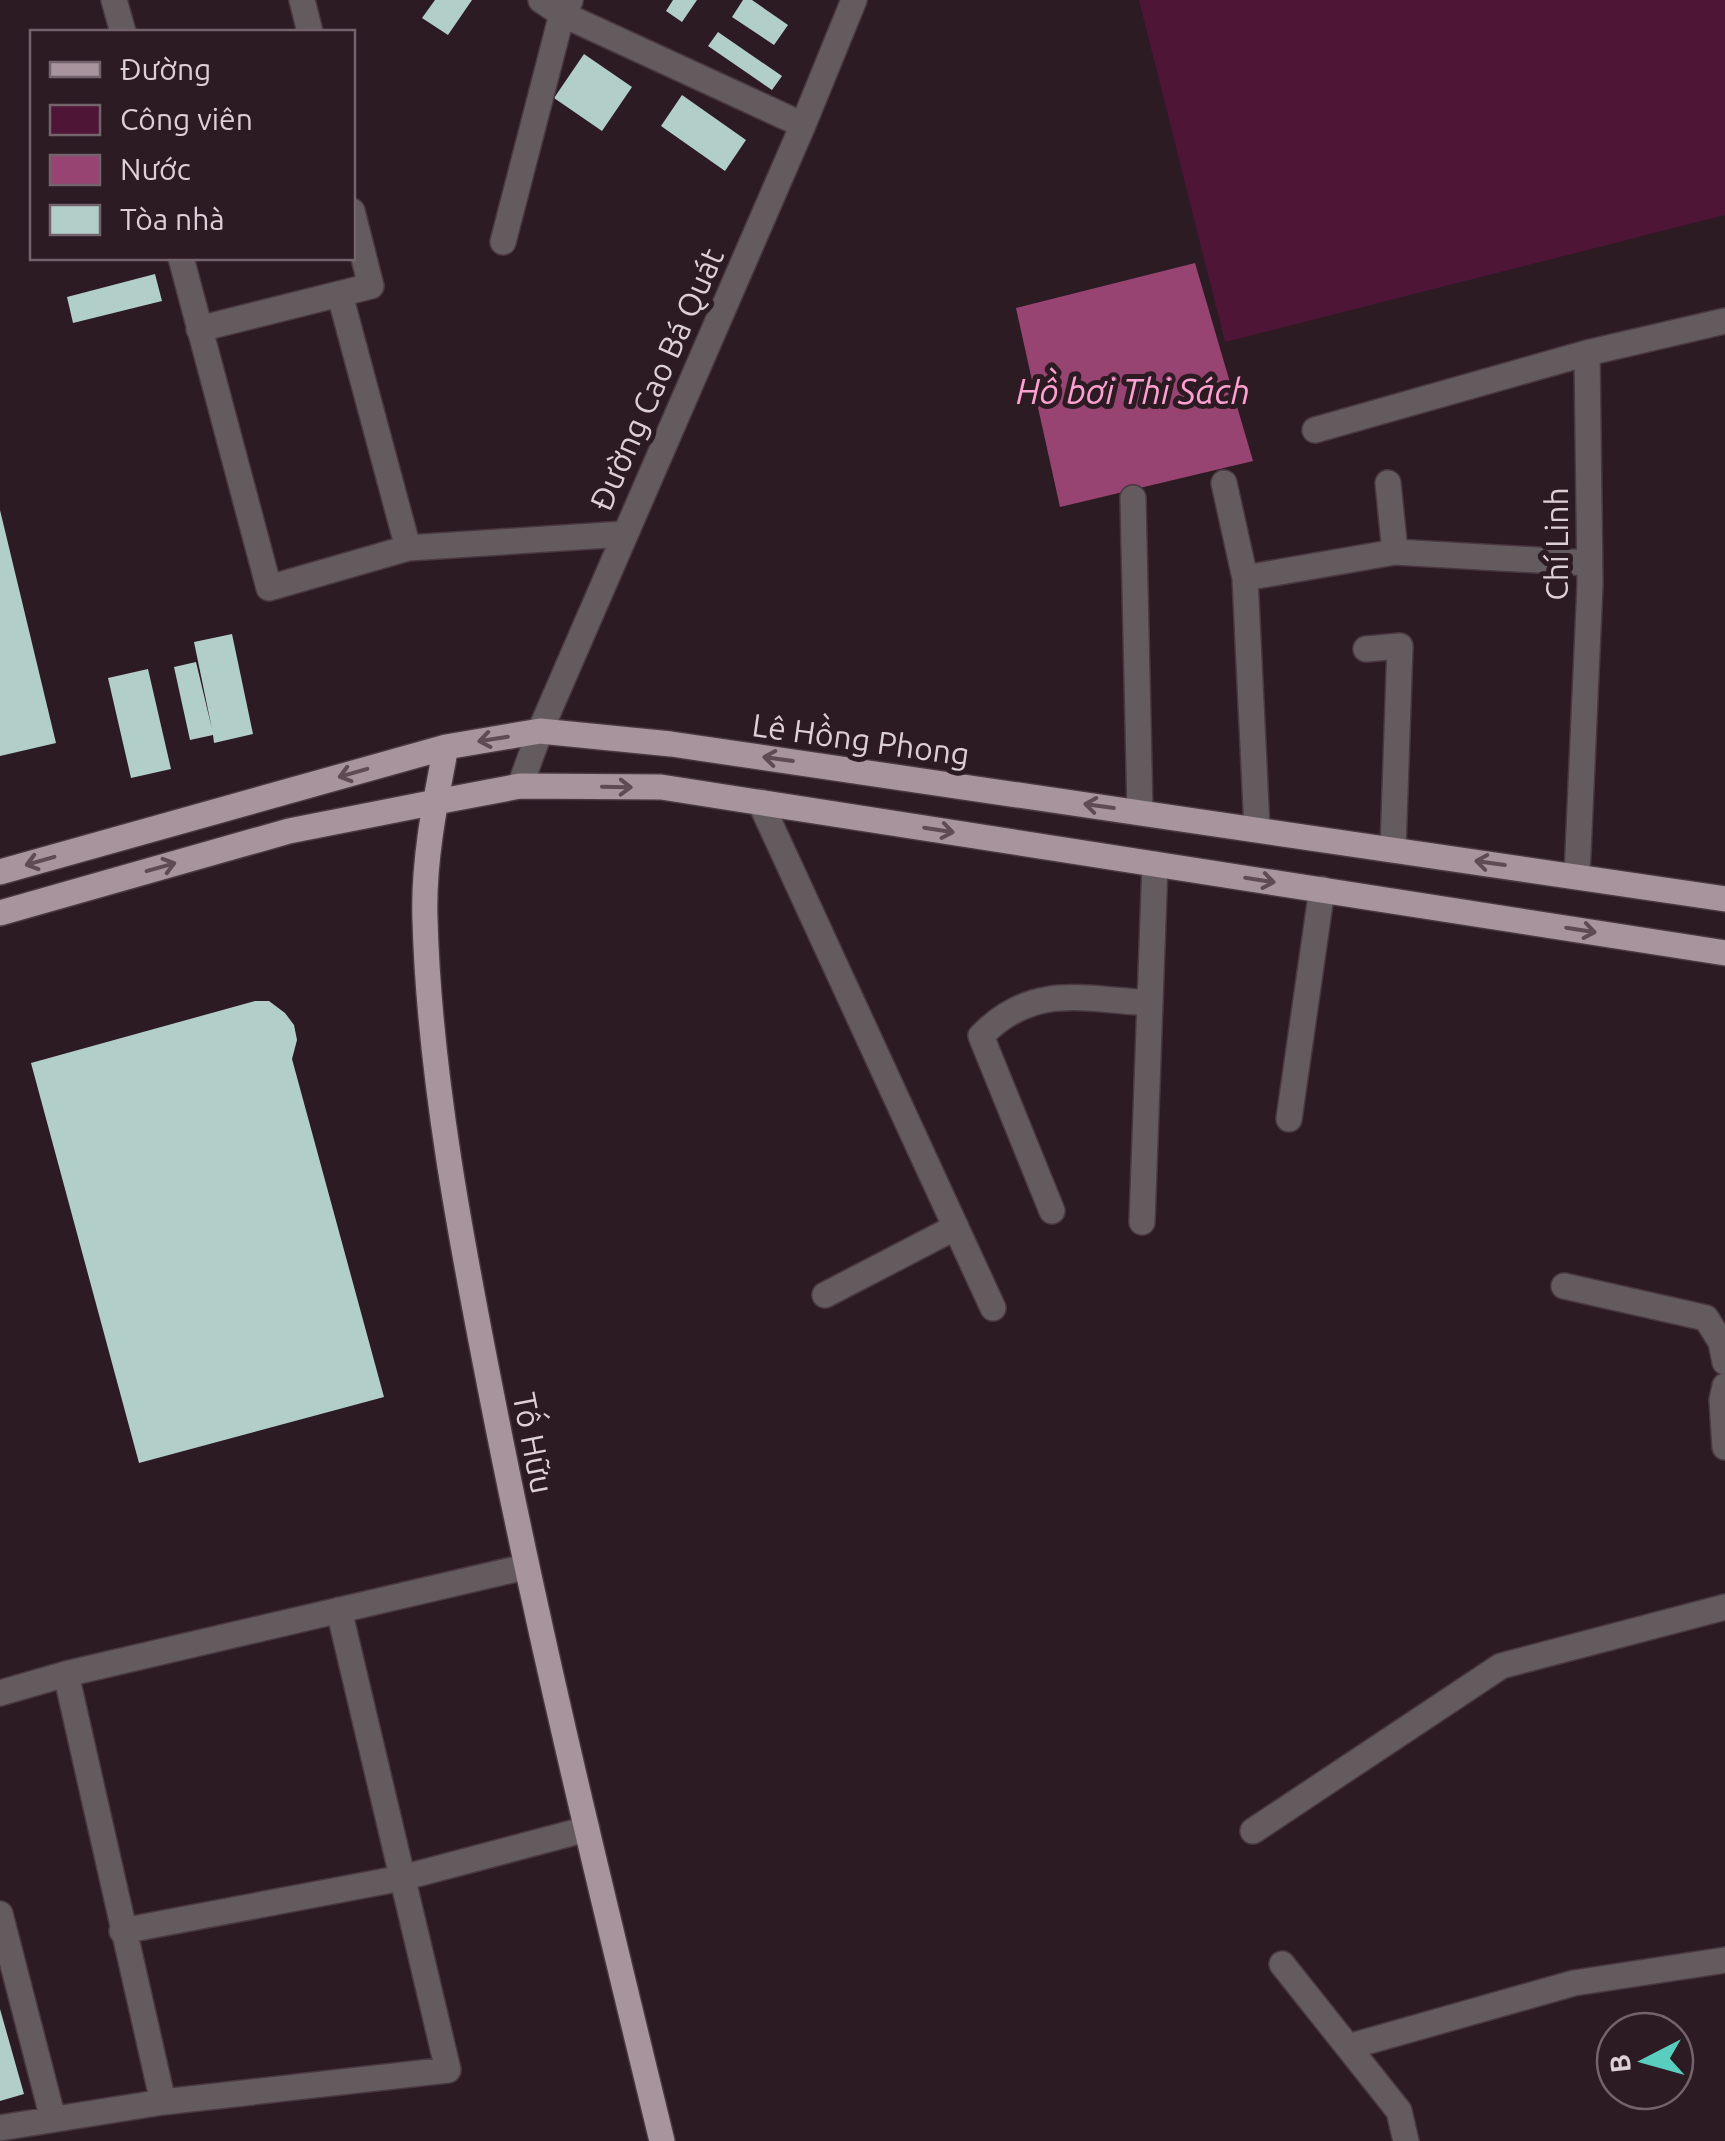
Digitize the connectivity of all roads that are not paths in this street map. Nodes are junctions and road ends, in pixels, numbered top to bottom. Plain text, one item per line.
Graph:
1 (114, 0) edge
2 (302, 0) edge
3 (854, 0) edge
4 (558, 5) edge
5 (122, 30) edge
6 (310, 30) edge
7 (803, 125) junction
8 (355, 223) edge
9 (502, 242) dead end
10 (182, 260) edge
11 (340, 295) junction
12 (1725, 321) edge
13 (199, 328) junction
14 (1587, 353) junction
15 (1315, 430) dead end
16 (1224, 483) dead end
17 (1388, 483) dead end
18 (1134, 498) dead end
19 (624, 534) junction
20 (408, 548) junction
21 (1395, 552) junction
22 (1589, 563) junction
23 (1246, 578) junction
24 (1366, 649) dead end
25 (540, 731) junction
26 (446, 747) junction
27 (520, 786) junction
28 (436, 802) junction
29 (760, 802) junction
30 (1140, 812) junction
31 (1257, 829) junction
32 (1393, 850) junction
33 (1155, 864) junction
34 (0, 872) edge
35 (1576, 876) junction
36 (1322, 890) junction
37 (1725, 898) edge
38 (0, 913) edge
39 (1725, 953) edge
40 (1150, 1003) junction
41 (1289, 1119) dead end
42 (1052, 1210) dead end
43 (1142, 1222) dead end
44 (956, 1227) junction
45 (1564, 1286) dead end
46 (825, 1295) dead end
47 (993, 1308) dead end
48 (1725, 1362) edge
49 (1725, 1386) edge
50 (1725, 1447) edge
51 (526, 1567) junction
52 (1725, 1607) edge
53 (340, 1610) junction
54 (66, 1674) junction
55 (0, 1693) edge
56 (587, 1829) junction
57 (1253, 1831) dead end
58 (402, 1878) junction
59 (0, 1914) edge
60 (122, 1930) junction
61 (1725, 1960) edge
62 (1282, 1964) dead end
63 (1348, 2047) junction
64 (163, 2102) junction
65 (53, 2119) junction
66 (0, 2128) edge
67 (662, 2141) edge
68 (1406, 2141) edge

1 - 5 street
2 - 6 street
3 - 7 street, Đường Cao Bá Quát
4 - 7 street
4 - 9 street
7 - 19 street, Đường Cao Bá Quát
8 - 11 street
10 - 13 street
11 - 13 street
11 - 20 street
12 - 14 street
13 - 20 street
14 - 15 street
14 - 22 street, Chí Linh
16 - 23 street
17 - 21 street
18 - 30 street
19 - 20 street
19 - 25 street, Đường Cao Bá Quát
21 - 22 street
21 - 23 street
22 - 35 street, Chí Linh
23 - 31 street
24 - 32 street
25 -> 26 main road, Lê Hồng Phong
25 - 27 street, Đường Cao Bá Quát
30 -> 25 main road, Lê Hồng Phong
26 - 28 main road, Tố Hữu
26 -> 34 main road, Lê Hồng Phong
27 - 28 main road
27 -> 29 main road
38 -> 28 main road
28 - 51 main road, Tố Hữu
29 -> 33 main road
29 - 44 street
30 - 31 main road, Lê Hồng Phong
31 - 32 main road, Lê Hồng Phong
35 -> 32 main road, Lê Hồng Phong
33 -> 36 main road
33 - 40 street
35 - 37 main road, Lê Hồng Phong
36 -> 39 main road
36 - 41 street
40 - 42 street
40 - 43 street
44 - 46 street
44 - 47 street
45 - 48 street
49 - 50 street
51 - 53 street
51 - 56 main road, Tố Hữu
52 - 57 street
53 - 54 street
53 - 58 street
54 - 55 street
54 - 60 street
56 - 58 street
56 - 67 main road, Tố Hữu
58 - 60 street
58 - 64 street
59 - 65 street
60 - 64 street
61 - 63 street
62 - 63 street
63 - 68 street
64 - 65 street
65 - 66 street

